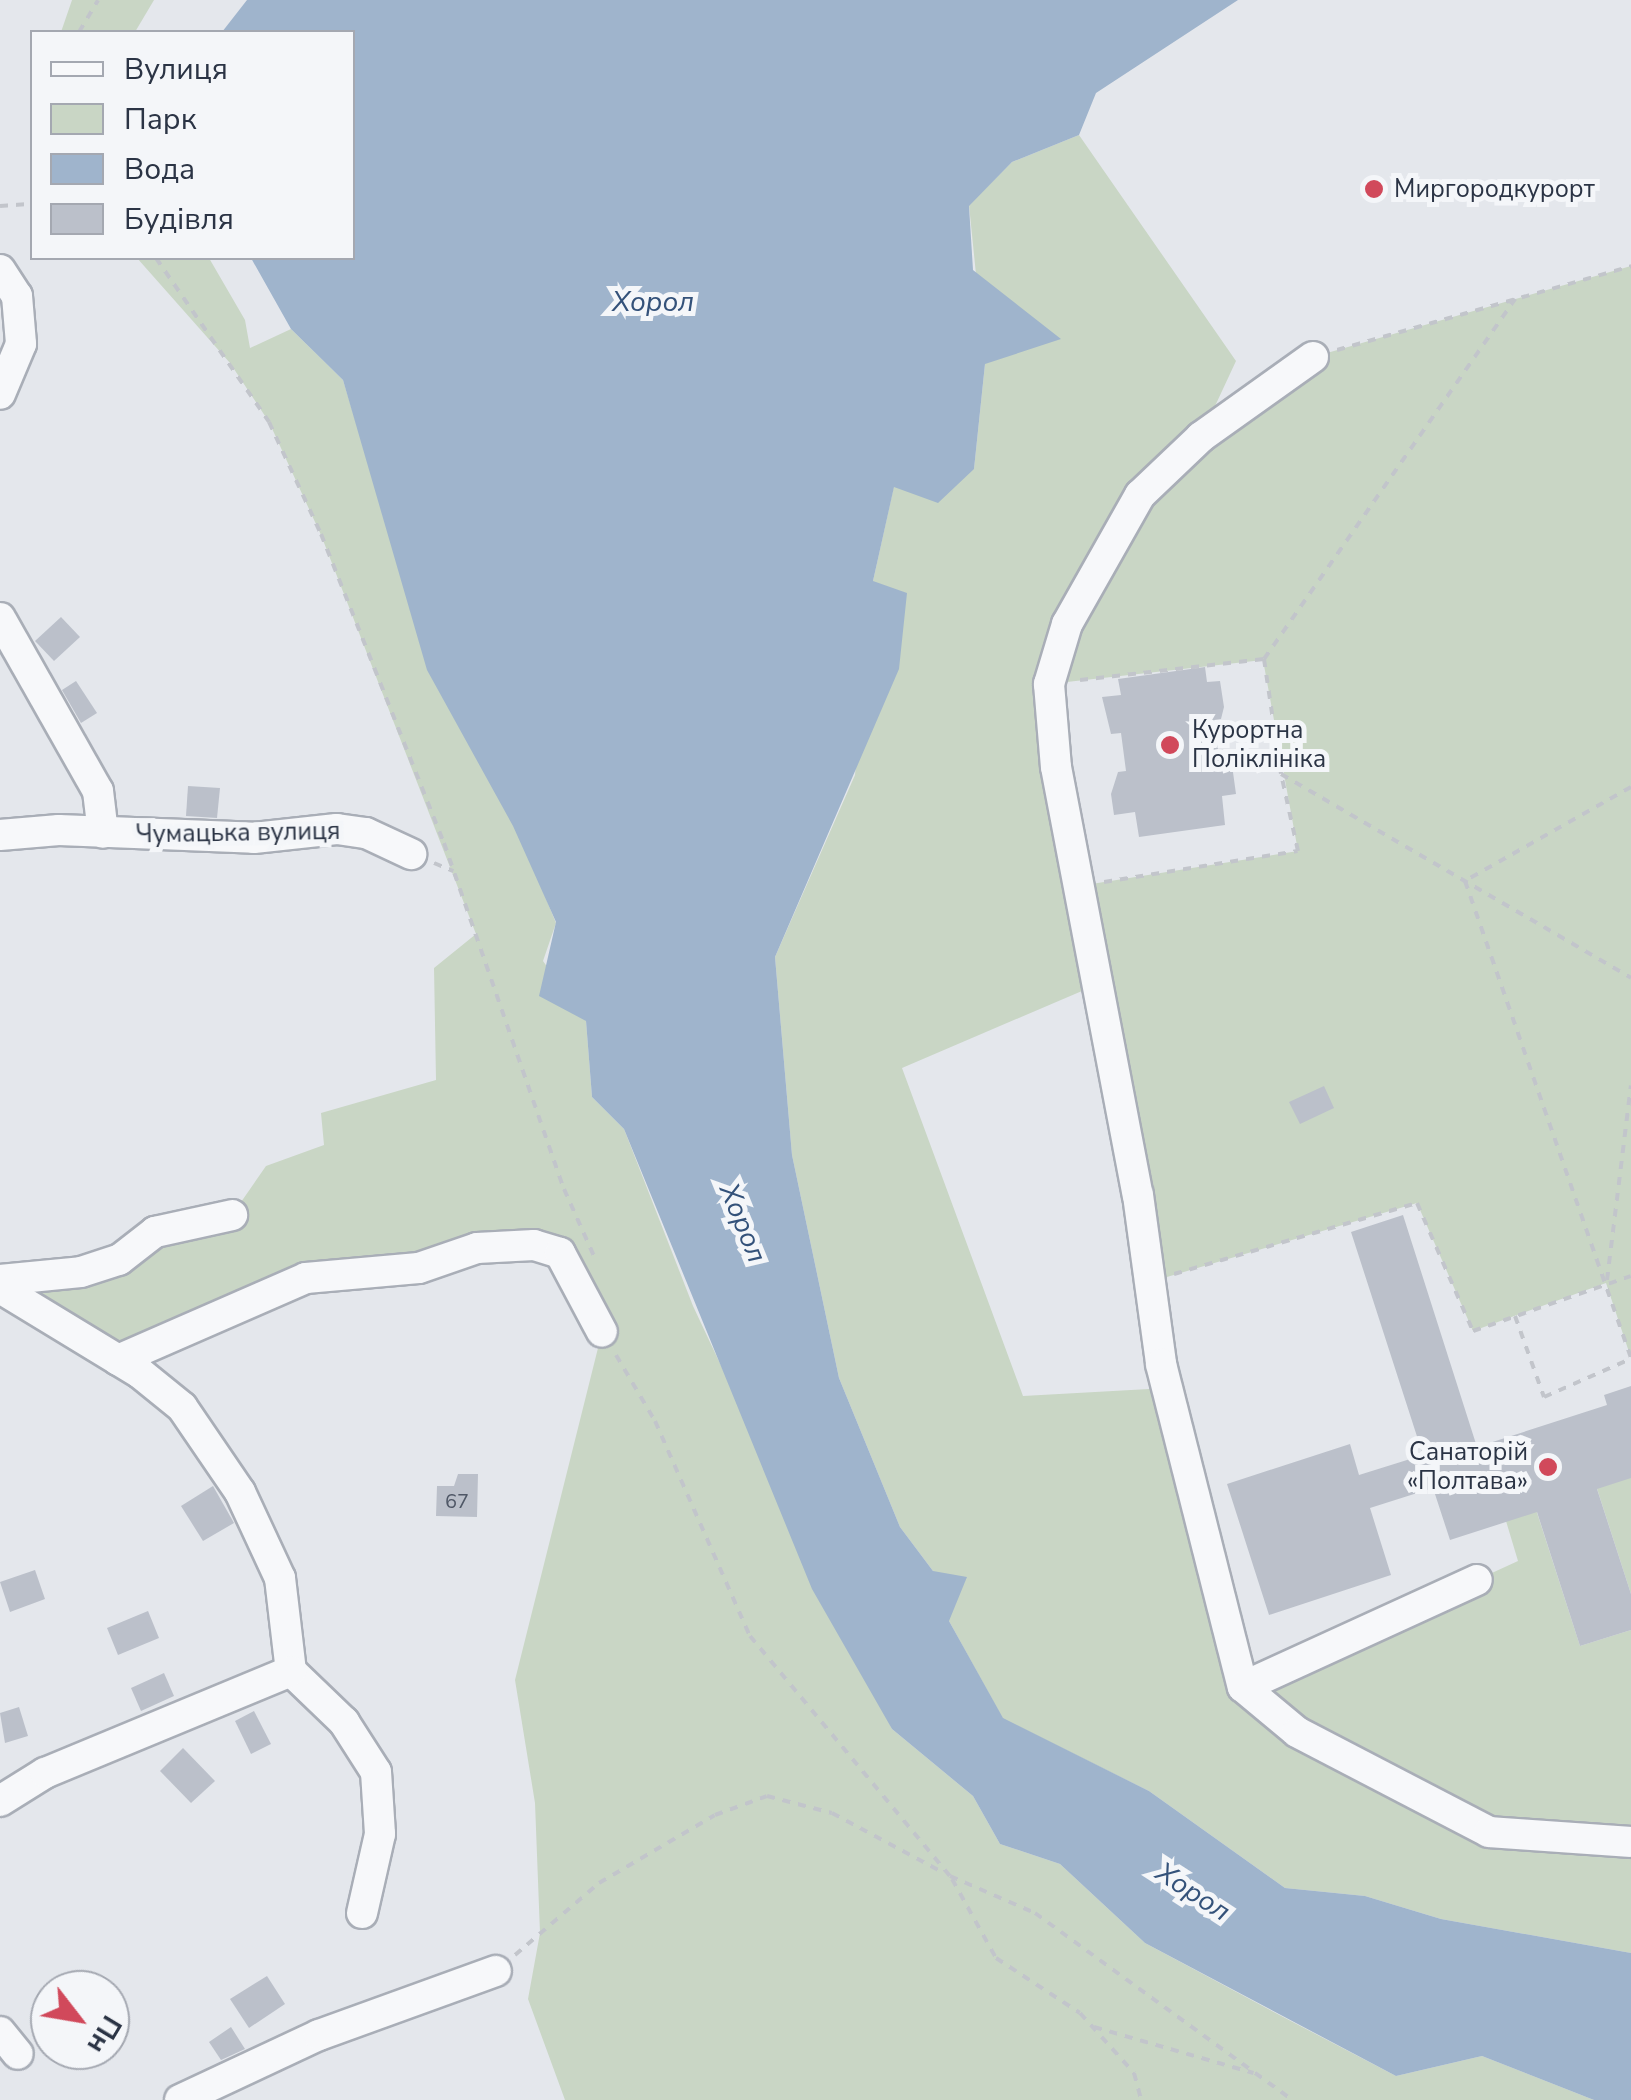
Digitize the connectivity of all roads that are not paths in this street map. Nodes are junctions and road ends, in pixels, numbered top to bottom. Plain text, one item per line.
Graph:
1 (0, 270) edge
2 (10, 348) edge
3 (1313, 357) road end
4 (0, 394) edge
5 (0, 618) edge
6 (103, 833) junction
7 (0, 834) edge
8 (411, 854) dead end
9 (232, 1215) dead end
10 (0, 1280) edge
11 (0, 1288) edge
12 (602, 1332) road end
13 (118, 1360) junction
14 (1477, 1580) dead end
15 (290, 1671) junction
16 (1243, 1687) junction
17 (0, 1801) edge
18 (1631, 1842) edge
19 (362, 1913) dead end
20 (496, 1971) road end
21 (180, 2100) edge

1 - 2 street
2 - 4 street
3 - 16 street
5 - 6 street
6 - 7 street, Чумацька вулиця
6 - 8 street, Чумацька вулиця
9 - 10 street
11 - 13 street
12 - 13 street
13 - 15 street
14 - 16 street
15 - 17 street
15 - 19 street
16 - 18 street
20 - 21 street

